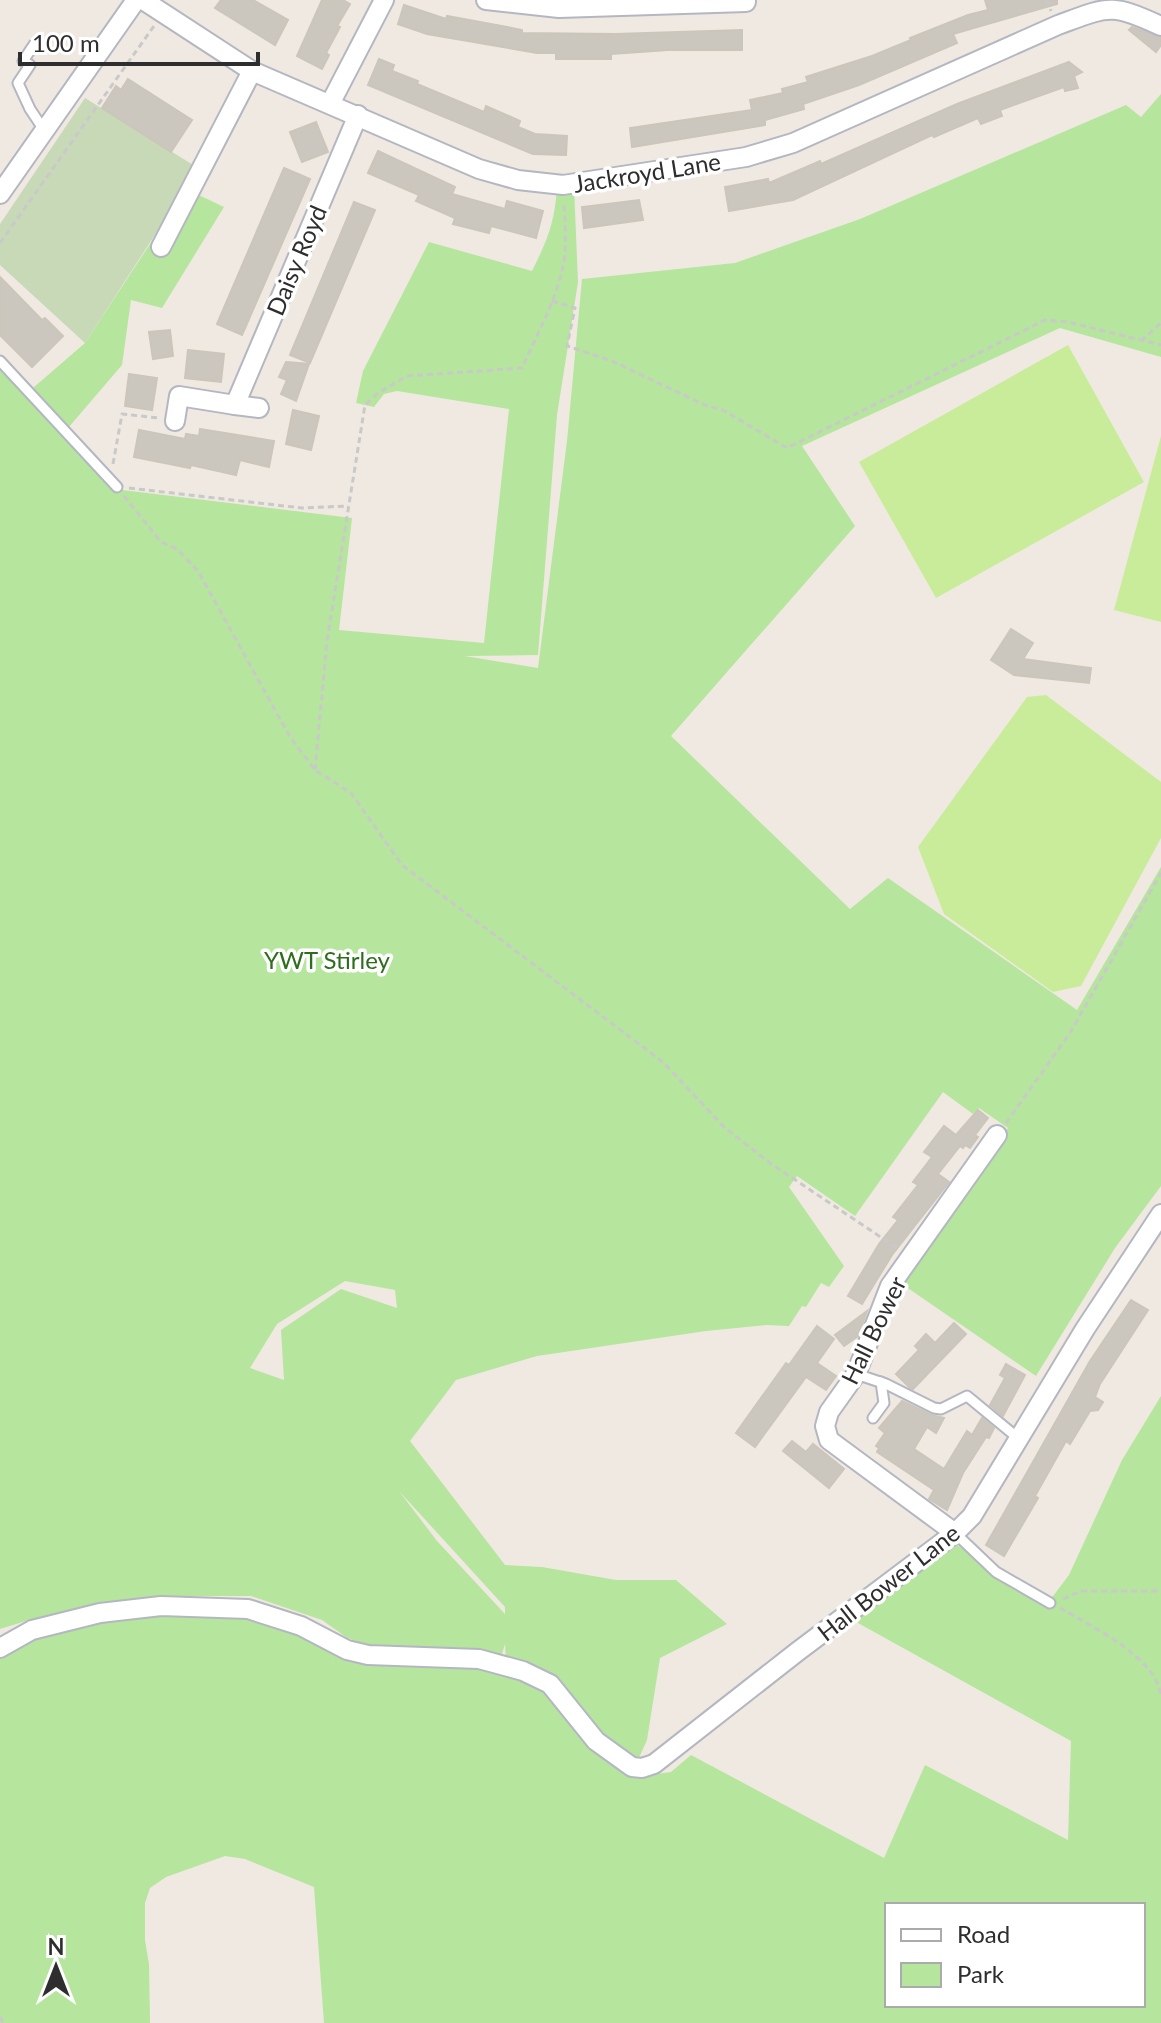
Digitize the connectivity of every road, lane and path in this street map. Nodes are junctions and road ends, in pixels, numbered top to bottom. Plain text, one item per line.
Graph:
1 (136, 0) edge
2 (143, 0) edge
3 (384, 0) edge
4 (486, 0) edge
5 (746, 5) edge
6 (164, 14) junction
7 (1161, 26) edge
8 (35, 43) dead end
9 (252, 71) junction
10 (330, 104) junction
11 (358, 115) junction
12 (44, 130) junction
13 (563, 185) junction
14 (0, 194) edge
15 (0, 243) edge
16 (161, 247) dead end
17 (552, 301) junction
18 (1161, 323) edge
19 (1141, 341) junction
20 (1161, 345) edge
21 (0, 361) edge
22 (235, 405) junction
23 (259, 408) dead end
24 (175, 421) joint
25 (114, 483) junction
26 (348, 506) junction
27 (315, 770) junction
28 (1161, 873) edge
29 (997, 1135) joint
30 (1161, 1215) edge
31 (910, 1257) junction
32 (856, 1374) junction
33 (881, 1382) junction
34 (873, 1418) dead end
35 (1018, 1438) junction
36 (955, 1533) junction
37 (1161, 1591) edge
38 (1050, 1603) junction
39 (0, 1648) edge
40 (1161, 1695) edge
41 (0, 2017) edge
42 (3, 2023) edge

1 - 12 street
2 - 6 street, Jackroyd Lane
3 - 10 street
4 - 5 street
6 - 9 street, Jackroyd Lane
6 - 15 path
7 - 13 street, Jackroyd Lane
8 - 12 lane
9 - 10 street, Jackroyd Lane
9 - 16 street
10 - 11 street, Jackroyd Lane
11 - 13 street, Jackroyd Lane
11 - 22 street, Daisy Royd
12 - 14 street
13 - 17 path
17 - 19 path
17 - 26 path
18 - 19 path
19 - 20 path
21 - 25 lane
22 - 23 street
22 - 24 street
24 - 25 path
25 - 26 path
25 - 27 path
26 - 27 path
27 - 31 path
28 - 29 path
29 - 31 street, Hall Bower
30 - 35 street, Hall Bower Lane
31 - 32 street, Hall Bower
32 - 33 lane
32 - 36 street, Hall Bower
33 - 34 lane
33 - 35 lane
35 - 36 street, Hall Bower Lane
36 - 38 lane
36 - 39 street, Hall Bower Lane
37 - 38 path
38 - 40 path
41 - 42 path

